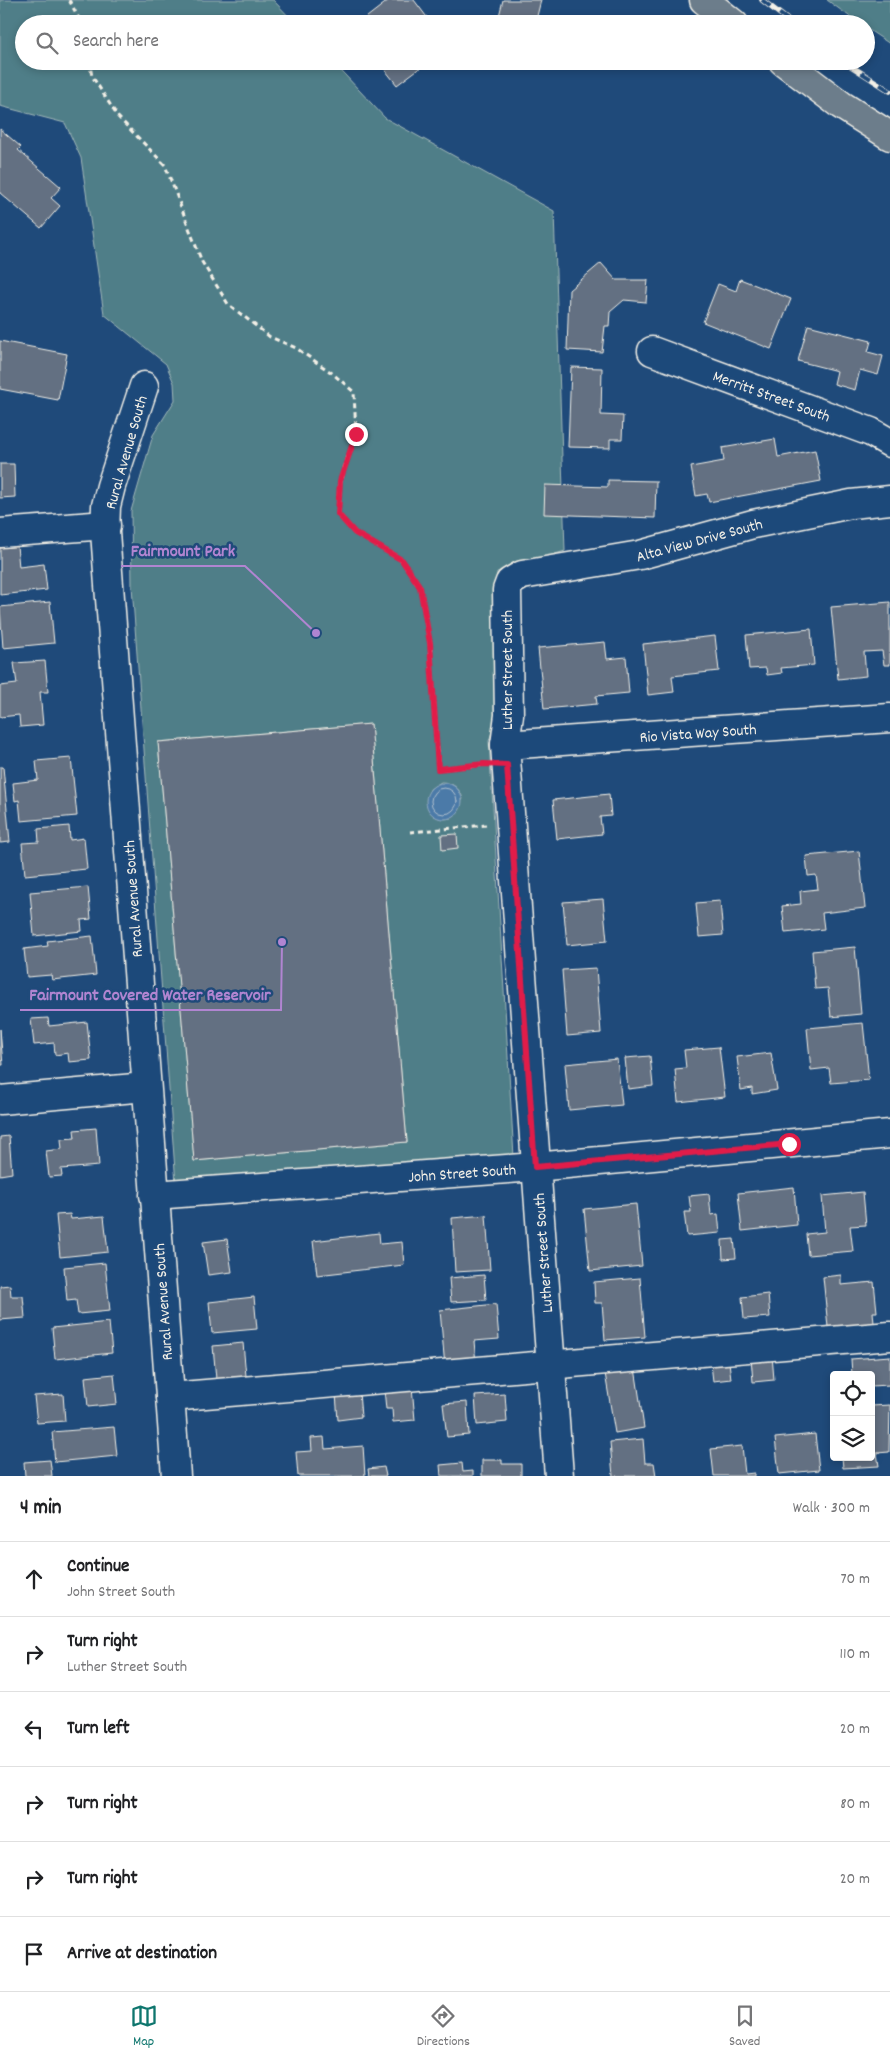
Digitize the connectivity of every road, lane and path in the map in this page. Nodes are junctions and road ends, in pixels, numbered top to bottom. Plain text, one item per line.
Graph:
1 (69, 0) edge
2 (704, 0) edge
3 (77, 15) edge
4 (723, 15) edge
5 (91, 70) edge
6 (795, 70) edge
7 (890, 136) edge
8 (652, 351) dead end
9 (144, 386) dead end
10 (890, 443) edge
11 (890, 500) edge
12 (106, 525) junction
13 (0, 533) edge
14 (510, 582) joint
15 (890, 718) edge
16 (495, 762) junction
17 (488, 816) dead end
18 (410, 832) dead end
19 (146, 1087) junction
20 (0, 1100) edge
21 (890, 1134) edge
22 (535, 1167) junction
23 (154, 1195) junction
24 (890, 1336) edge
25 (551, 1366) junction
26 (170, 1397) junction
27 (176, 1476) edge
28 (559, 1476) edge

1 - 3 path
2 - 4 main road
5 - 16 path
6 - 7 main road
8 - 10 street, Merritt Street South
9 - 12 street, Rural Avenue South
11 - 14 street, Alta View Drive South
12 - 13 street
12 - 19 street, Rural Avenue South
14 - 16 street, Luther Street South
15 - 16 street, Rio Vista Way South
16 - 22 street, Luther Street South
17 - 18 path
19 - 20 street
19 - 23 street, Rural Avenue South
21 - 22 street, John Street South
22 - 23 street, John Street South
22 - 25 street, Luther Street South
23 - 26 street, Rural Avenue South
24 - 25 street
25 - 26 street
25 - 28 street, Luther Street South
26 - 27 street, Rural Avenue South

